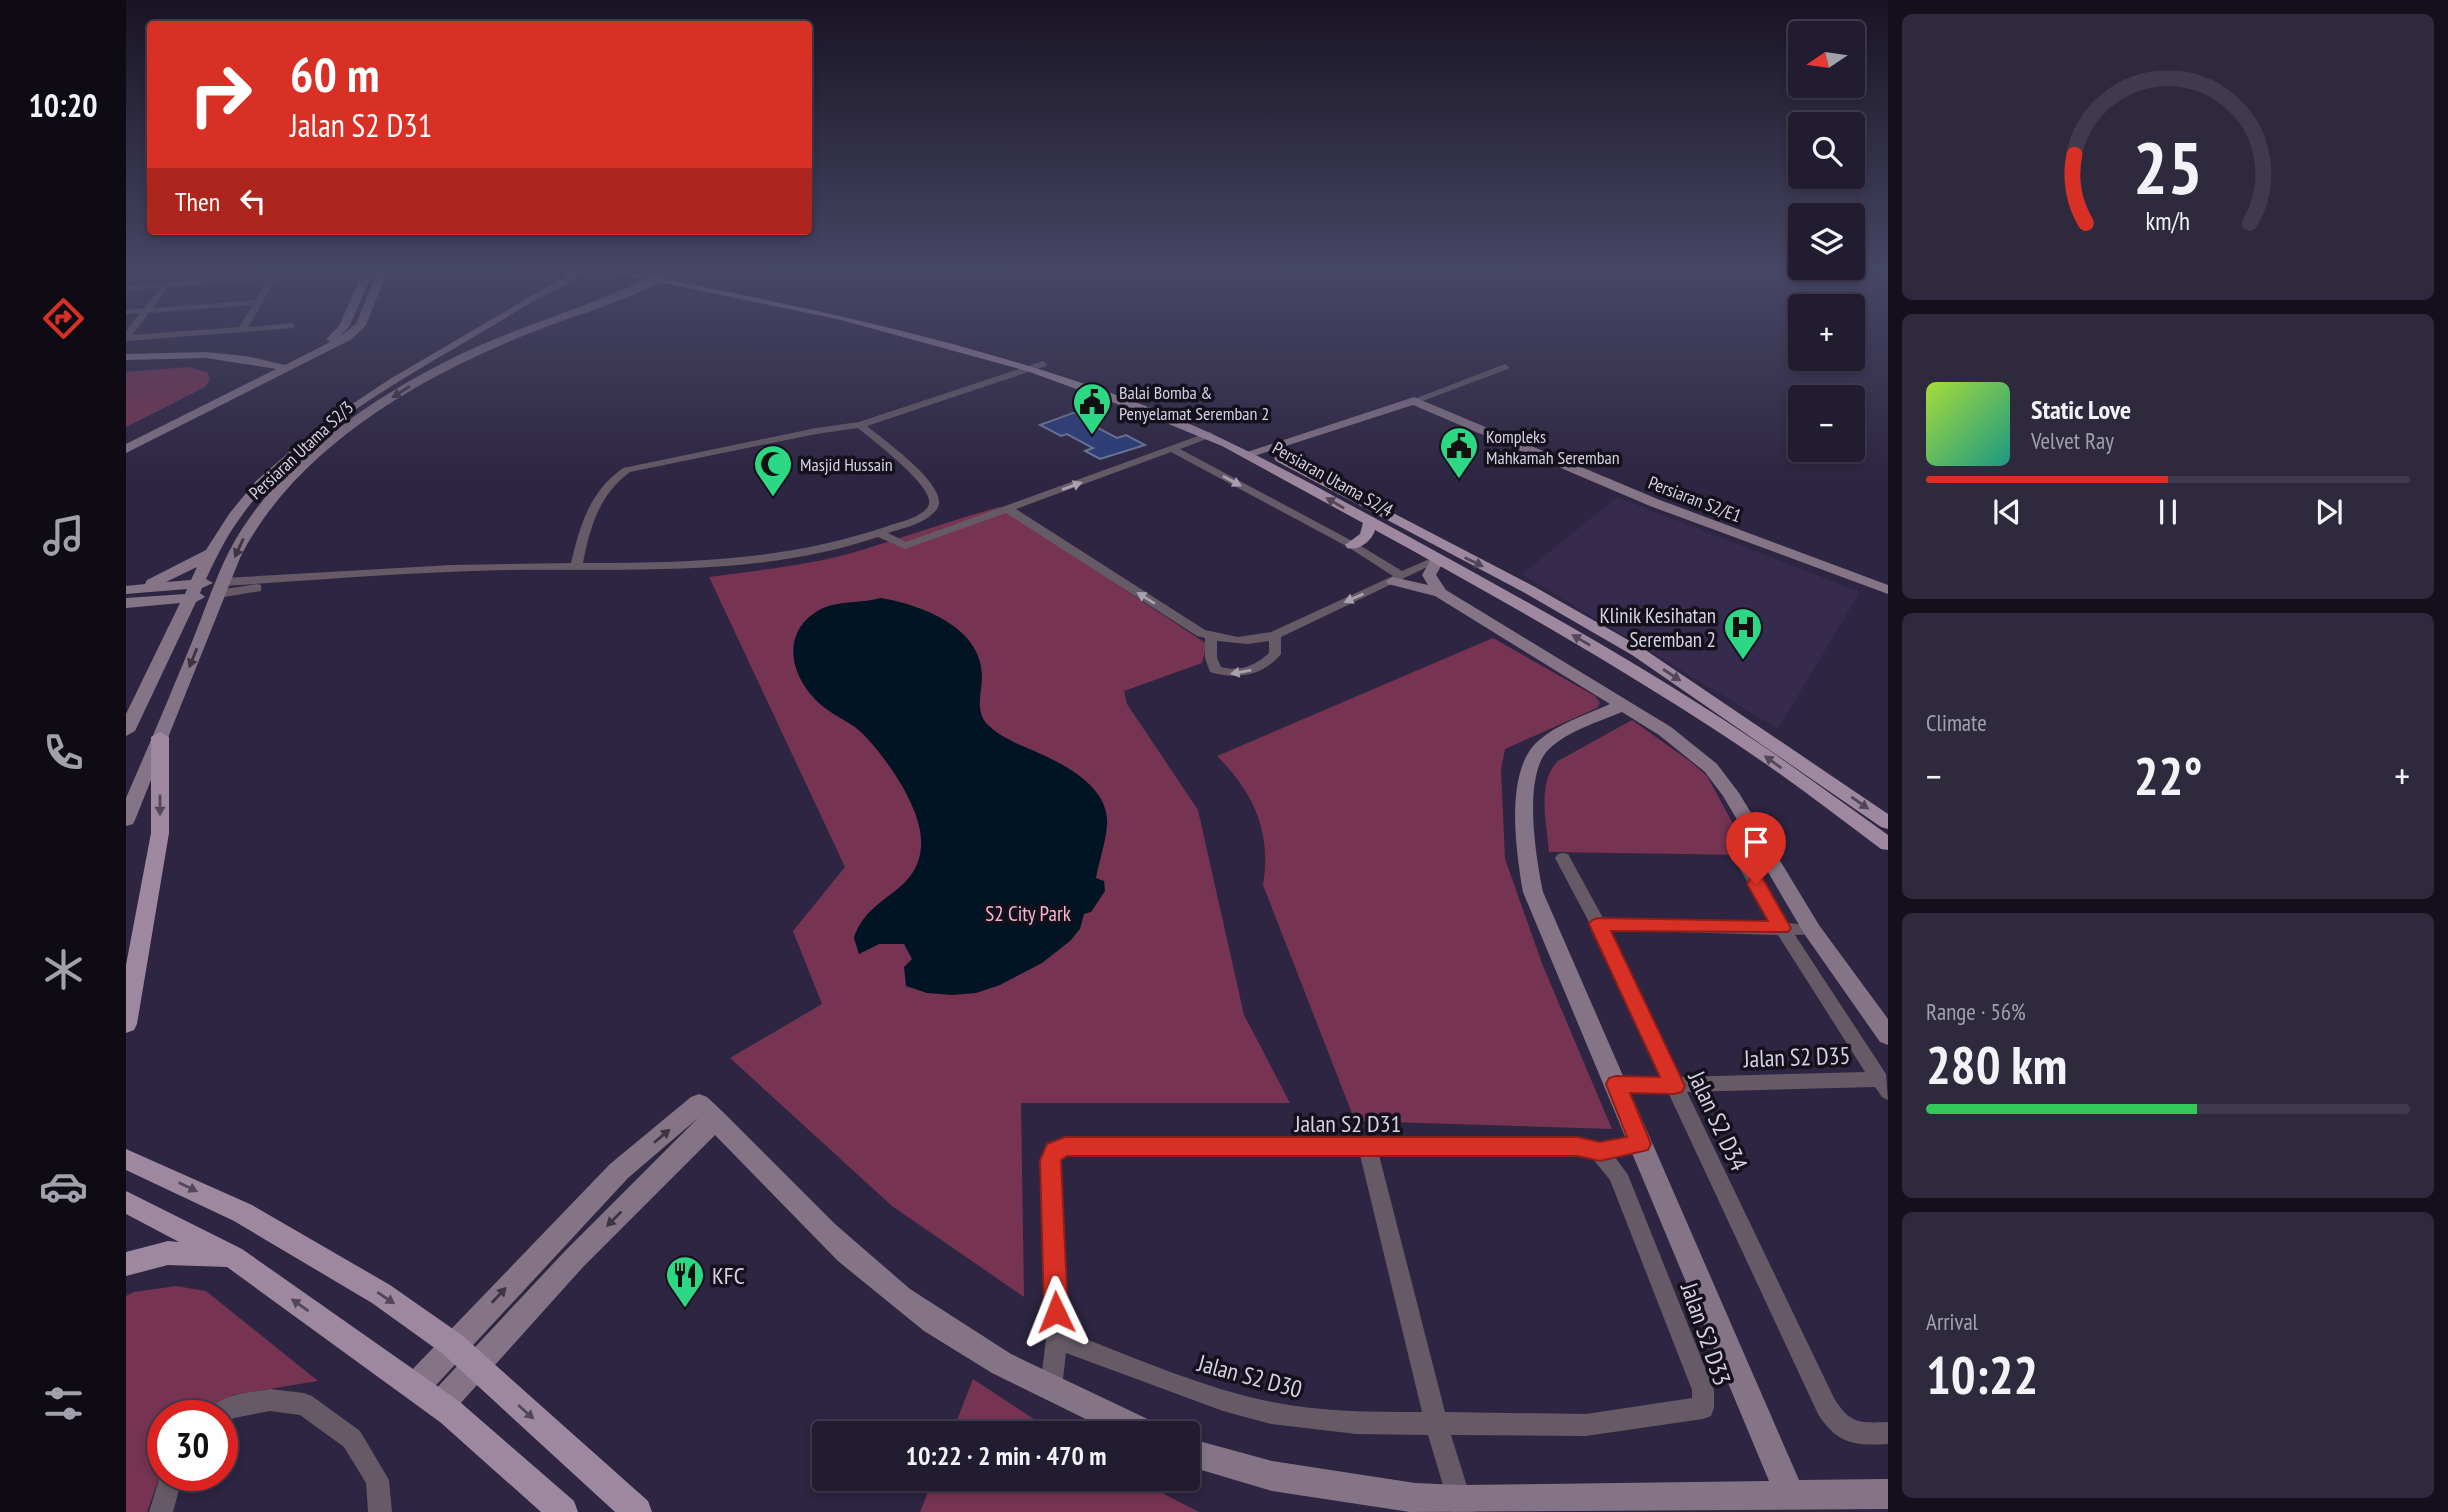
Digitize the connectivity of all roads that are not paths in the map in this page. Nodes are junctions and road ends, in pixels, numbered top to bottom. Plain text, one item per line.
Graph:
1 (324, 343) edge
2 (338, 343) edge
3 (457, 343) edge
4 (498, 343) edge
5 (941, 343) edge
6 (962, 343) edge
7 (126, 359) edge
8 (1037, 367) junction
9 (1505, 367) dead end
10 (273, 369) junction
11 (1414, 401) junction
12 (1152, 407) junction
13 (860, 425) junction
14 (1209, 435) junction
15 (126, 437) edge
16 (126, 449) edge
17 (1172, 449) junction
18 (1263, 449) junction
19 (1247, 454) junction
20 (1008, 509) junction
21 (1370, 523) junction
22 (881, 534) junction
23 (1431, 541) junction
24 (1352, 545) junction
25 (212, 552) junction
26 (1438, 559) junction
27 (576, 567) junction
28 (1397, 578) junction
29 (221, 588) junction
30 (1888, 590) edge
31 (194, 591) junction
32 (1440, 593) junction
33 (129, 596) edge
34 (175, 628) junction
35 (1275, 635) junction
36 (1211, 636) junction
37 (1622, 705) junction
38 (126, 731) edge
39 (160, 737) junction
40 (126, 820) edge
41 (1888, 823) edge
42 (1888, 844) edge
43 (1563, 858) dead end
44 (1744, 862) dead end
45 (1598, 924) junction
46 (1782, 928) junction
47 (1812, 930) junction
48 (126, 1024) edge
49 (1888, 1036) edge
50 (1616, 1084) junction
51 (1674, 1086) junction
52 (1884, 1086) edge
53 (707, 1111) junction
54 (1640, 1144) junction
55 (1368, 1148) junction
56 (1600, 1152) junction
57 (126, 1159) edge
58 (126, 1202) edge
59 (233, 1257) junction
60 (126, 1264) edge
61 (1057, 1339) junction
62 (453, 1345) junction
63 (476, 1366) junction
64 (416, 1386) junction
65 (1051, 1388) junction
66 (440, 1405) junction
67 (238, 1406) edge
68 (1121, 1421) edge
69 (1436, 1422) junction
70 (1888, 1433) edge
71 (1200, 1455) edge
72 (167, 1491) edge
73 (1789, 1493) junction
74 (1888, 1494) edge
75 (1461, 1506) edge
76 (161, 1512) edge
77 (380, 1512) edge
78 (563, 1512) edge
79 (637, 1512) edge

1 - 10 street
2 - 10 street
3 - 25 street, Persiaran Utama S2/3
4 -> 29 street, Persiaran Utama S2/3
5 - 8 main road, Persiaran Utama S2/4
6 - 8 main road, Persiaran Utama S2/4
7 - 10 street
8 - 12 main road, Persiaran Utama S2/4
8 - 13 street
9 - 11 street
10 - 15 street
10 - 16 street
11 - 18 street
11 - 30 street, Persiaran S2/E1
12 - 14 main road, Persiaran Utama S2/4
12 - 18 main road, Persiaran Utama S2/4
13 - 22 street
13 - 27 street
14 - 17 street
14 - 19 main road, Persiaran Utama S2/4
20 -> 17 street
17 -> 24 street
18 - 19 street
18 - 23 main road, Persiaran Utama S2/4
21 -> 19 main road, Persiaran Utama S2/4
20 - 22 street
36 -> 20 street
21 - 24 main road
21 - 26 main road, Persiaran Utama S2/4
22 - 27 street
23 - 26 main road
23 -> 41 main road, Persiaran Utama S2/4
24 - 28 street
25 - 31 street, Persiaran Utama S2/3
25 - 33 street
26 - 28 street
26 - 32 street
42 -> 26 main road, Persiaran Utama S2/4
27 - 29 street
28 - 32 street
28 -> 35 street
29 - 31 street
29 -> 39 street, Persiaran Utama S2/3
31 - 33 street
31 - 34 street, Persiaran Utama S2/3
32 - 37 street
33 - 34 street
34 - 38 street, Persiaran Utama S2/3
35 - 36 street
35 -> 36 street
37 - 47 street
37 - 50 street
39 - 40 street, Persiaran Utama S2/3
39 -> 48 main road
43 - 45 street, Jalan S2 D34
44 - 46 street
45 - 46 street
45 - 51 street, Jalan S2 D34
46 - 47 street
46 - 52 street
47 - 49 street
50 - 51 street, Jalan S2 D35
50 - 54 street
51 - 52 street, Jalan S2 D35
51 - 70 street, Jalan S2 D34
62 -> 53 street
53 -> 63 street
53 - 65 street
54 - 56 street, Jalan S2 D31
54 - 73 street
55 - 56 street, Jalan S2 D31
55 - 61 street, Jalan S2 D31
55 - 69 street
56 - 69 street, Jalan S2 D33
57 -> 62 main road
58 - 59 main road
59 - 60 main road
64 -> 59 main road
61 - 65 street
61 - 69 street, Jalan S2 D30
62 - 63 main road
62 - 64 street
63 - 66 street
63 -> 79 main road
64 - 66 main road
65 - 68 street
66 - 78 main road
67 - 77 street
69 - 75 street
71 - 75 street
72 - 76 street
73 - 74 street
73 - 75 street

